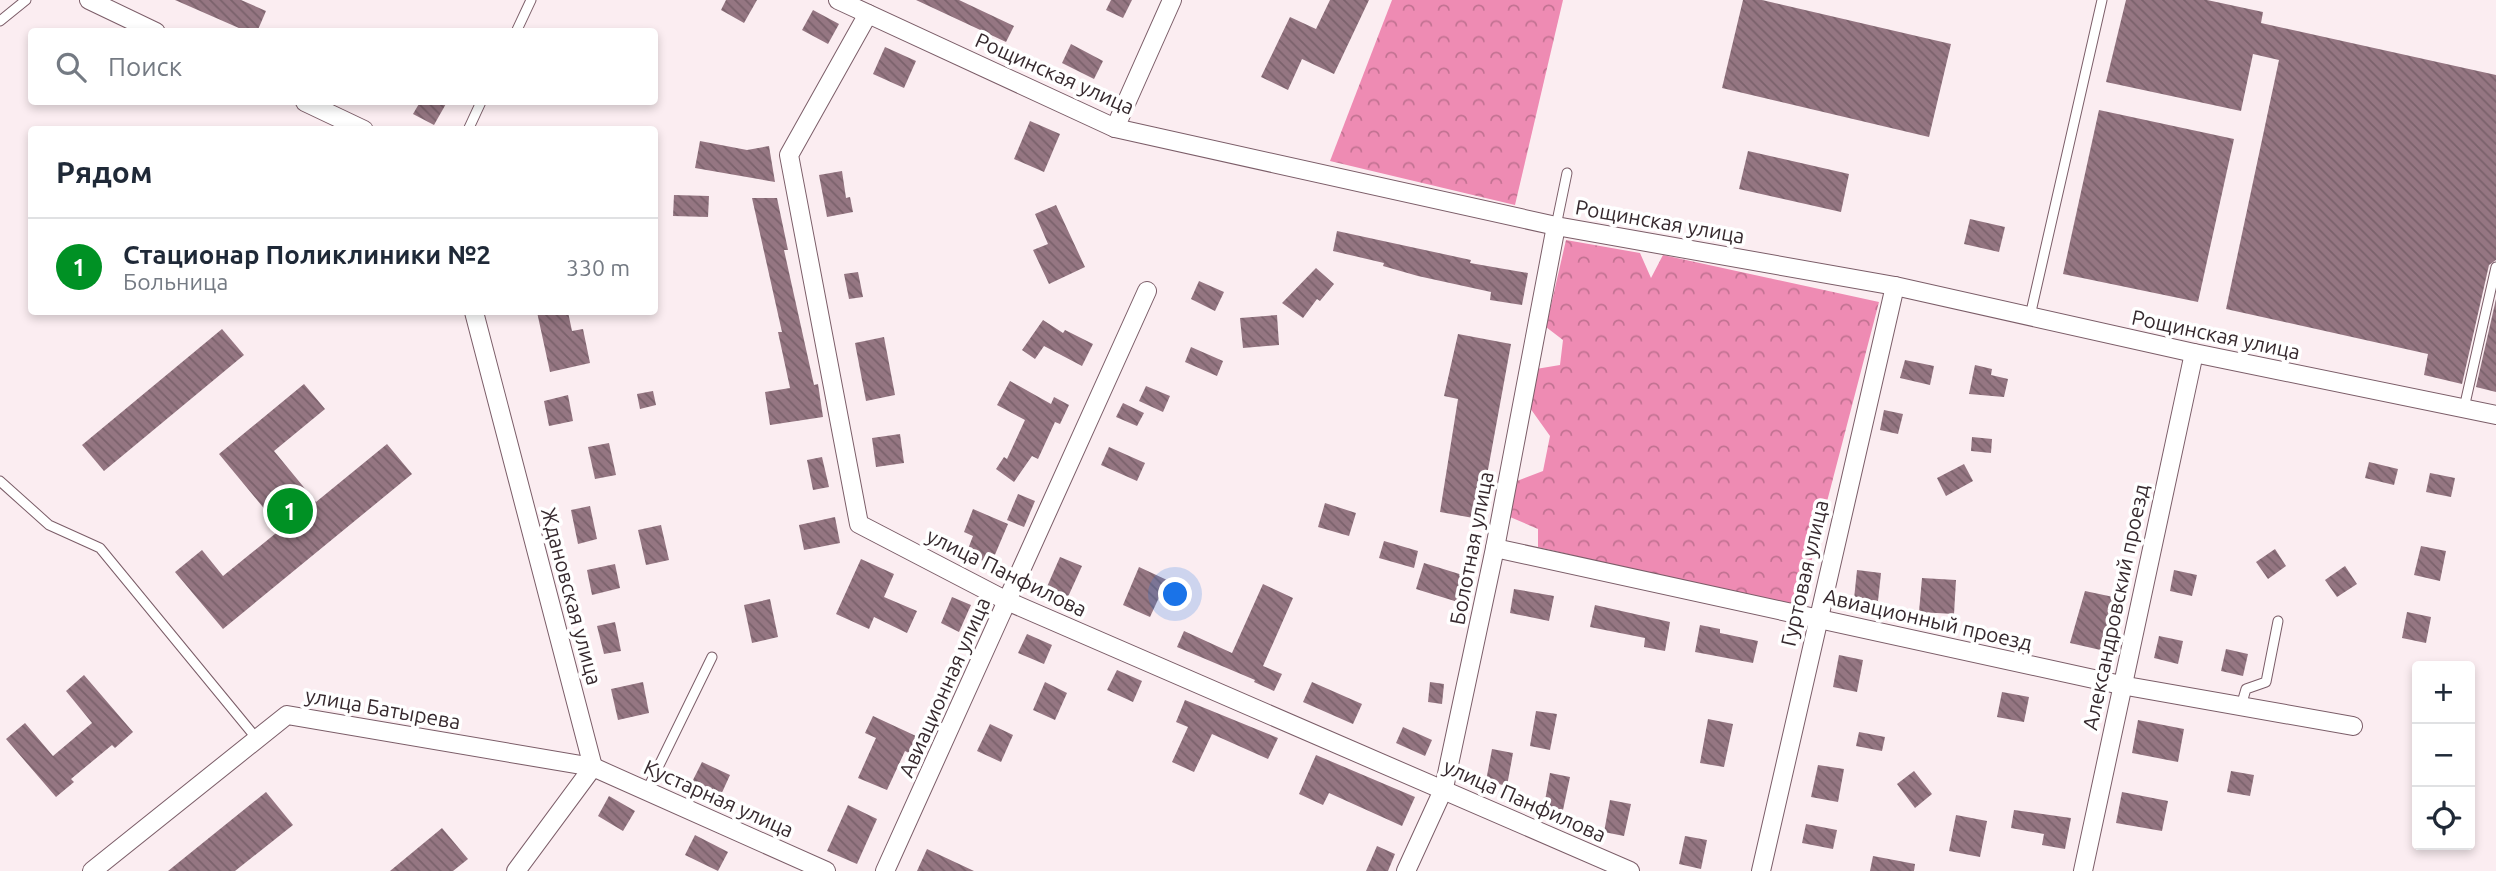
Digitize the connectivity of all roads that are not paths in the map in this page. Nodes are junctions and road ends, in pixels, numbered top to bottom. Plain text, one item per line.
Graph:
1 (26, 0) edge
2 (89, 0) edge
3 (531, 0) edge
4 (838, 0) edge
5 (1172, 0) edge
6 (2102, 0) edge
7 (868, 14) junction
8 (0, 21) edge
9 (148, 28) edge
10 (518, 28) edge
11 (310, 105) edge
12 (480, 105) edge
13 (355, 126) edge
14 (470, 126) edge
15 (1115, 128) junction
16 (1567, 173) dead end
17 (1556, 226) junction
18 (2496, 267) edge
19 (1895, 286) junction
20 (1147, 291) dead end
21 (475, 315) edge
22 (2031, 316) junction
23 (2194, 353) junction
24 (2464, 408) junction
25 (2496, 415) edge
26 (0, 481) edge
27 (1495, 548) junction
28 (1007, 601) junction
29 (1817, 617) junction
30 (2278, 621) dead end
31 (712, 657) dead end
32 (2121, 685) junction
33 (2241, 706) junction
34 (2353, 726) dead end
35 (257, 739) junction
36 (593, 767) junction
37 (1444, 788) junction
38 (647, 790) junction
39 (92, 871) edge
40 (516, 871) edge
41 (826, 871) edge
42 (885, 871) edge
43 (1406, 871) edge
44 (1630, 871) edge
45 (1761, 871) edge
46 (2083, 871) edge

1 - 8 lane
2 - 9 street
3 - 10 lane
4 - 7 street, Рощинская улица
5 - 15 street
6 - 22 lane
7 - 15 street, Рощинская улица
7 - 28 street, улица Панфилова
11 - 13 street
12 - 14 lane
15 - 17 street, Рощинская улица
16 - 17 lane
17 - 19 street, Рощинская улица
17 - 27 street, Болотная улица
18 - 24 lane
19 - 22 street, Рощинская улица
19 - 29 street, Гуртовая улица
20 - 28 street, Авиационная улица
21 - 36 street, Ждановская улица
22 - 23 street, Рощинская улица
23 - 24 street, Рощинская улица
23 - 32 street, Александровский проезд
24 - 25 street, Рощинская улица
26 - 35 lane
27 - 29 street, Авиационный проезд
27 - 37 street, Болотная улица
28 - 37 street, улица Панфилова
28 - 42 street, Авиационная улица
29 - 32 street, Авиационный проезд
29 - 45 street, Гуртовая улица
30 - 33 lane
31 - 38 lane
32 - 33 street, Авиационный проезд
32 - 46 street, Александровский проезд
33 - 34 street, Авиационный проезд
35 - 36 street, улица Батырева
35 - 39 street, улица Батырева
36 - 38 street, Кустарная улица
36 - 40 street
37 - 43 street, Болотная улица
37 - 44 street, улица Панфилова
38 - 41 street, Кустарная улица

